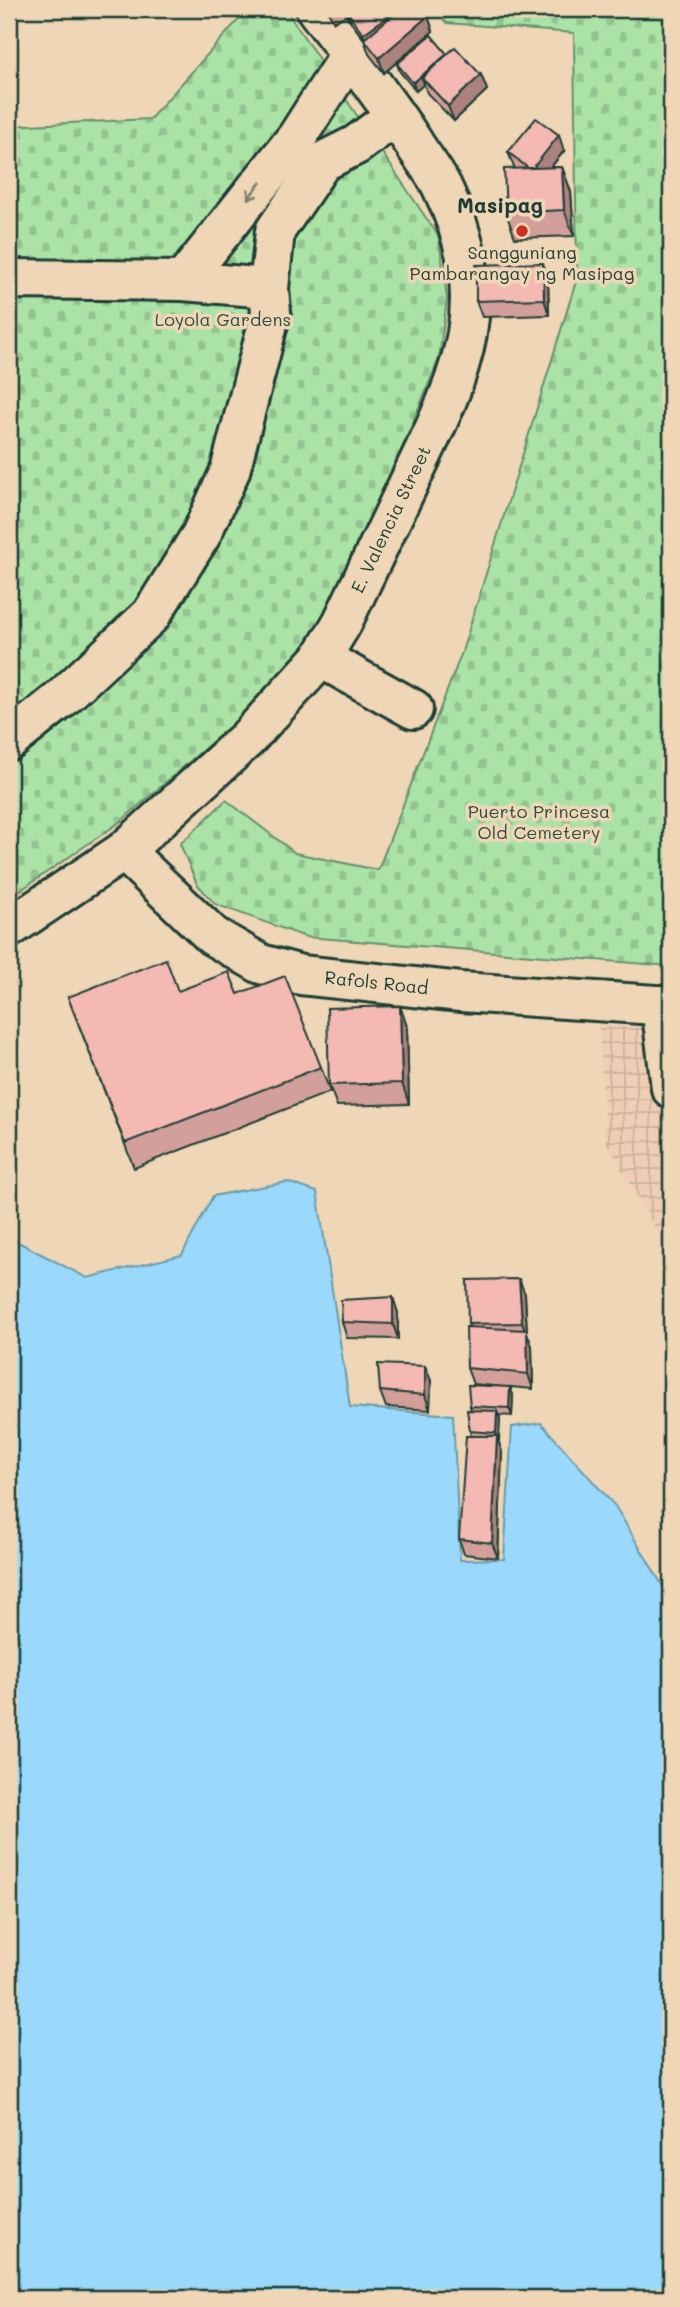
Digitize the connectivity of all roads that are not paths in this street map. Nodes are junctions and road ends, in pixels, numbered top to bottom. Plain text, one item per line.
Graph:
1 (316, 9) edge
2 (350, 54) junction
3 (396, 116) junction
4 (309, 150) junction
5 (9, 279) edge
6 (183, 281) junction
7 (269, 288) junction
8 (321, 658) junction
9 (413, 709) dead end
10 (9, 740) edge
11 (124, 850) junction
12 (9, 928) edge
13 (666, 1005) edge
14 (671, 1088) edge

1 - 2 street, E. Valencia Street
2 - 3 street, E. Valencia Street
2 - 4 street
3 - 4 street
3 - 8 street, E. Valencia Street
4 -> 6 street
4 - 7 street
5 - 6 street
6 - 7 street
7 - 10 street
8 - 9 street
8 - 11 street, E. Valencia Street
11 - 12 street, E. Valencia Street
11 - 13 street, Rafols Road
13 - 14 street

